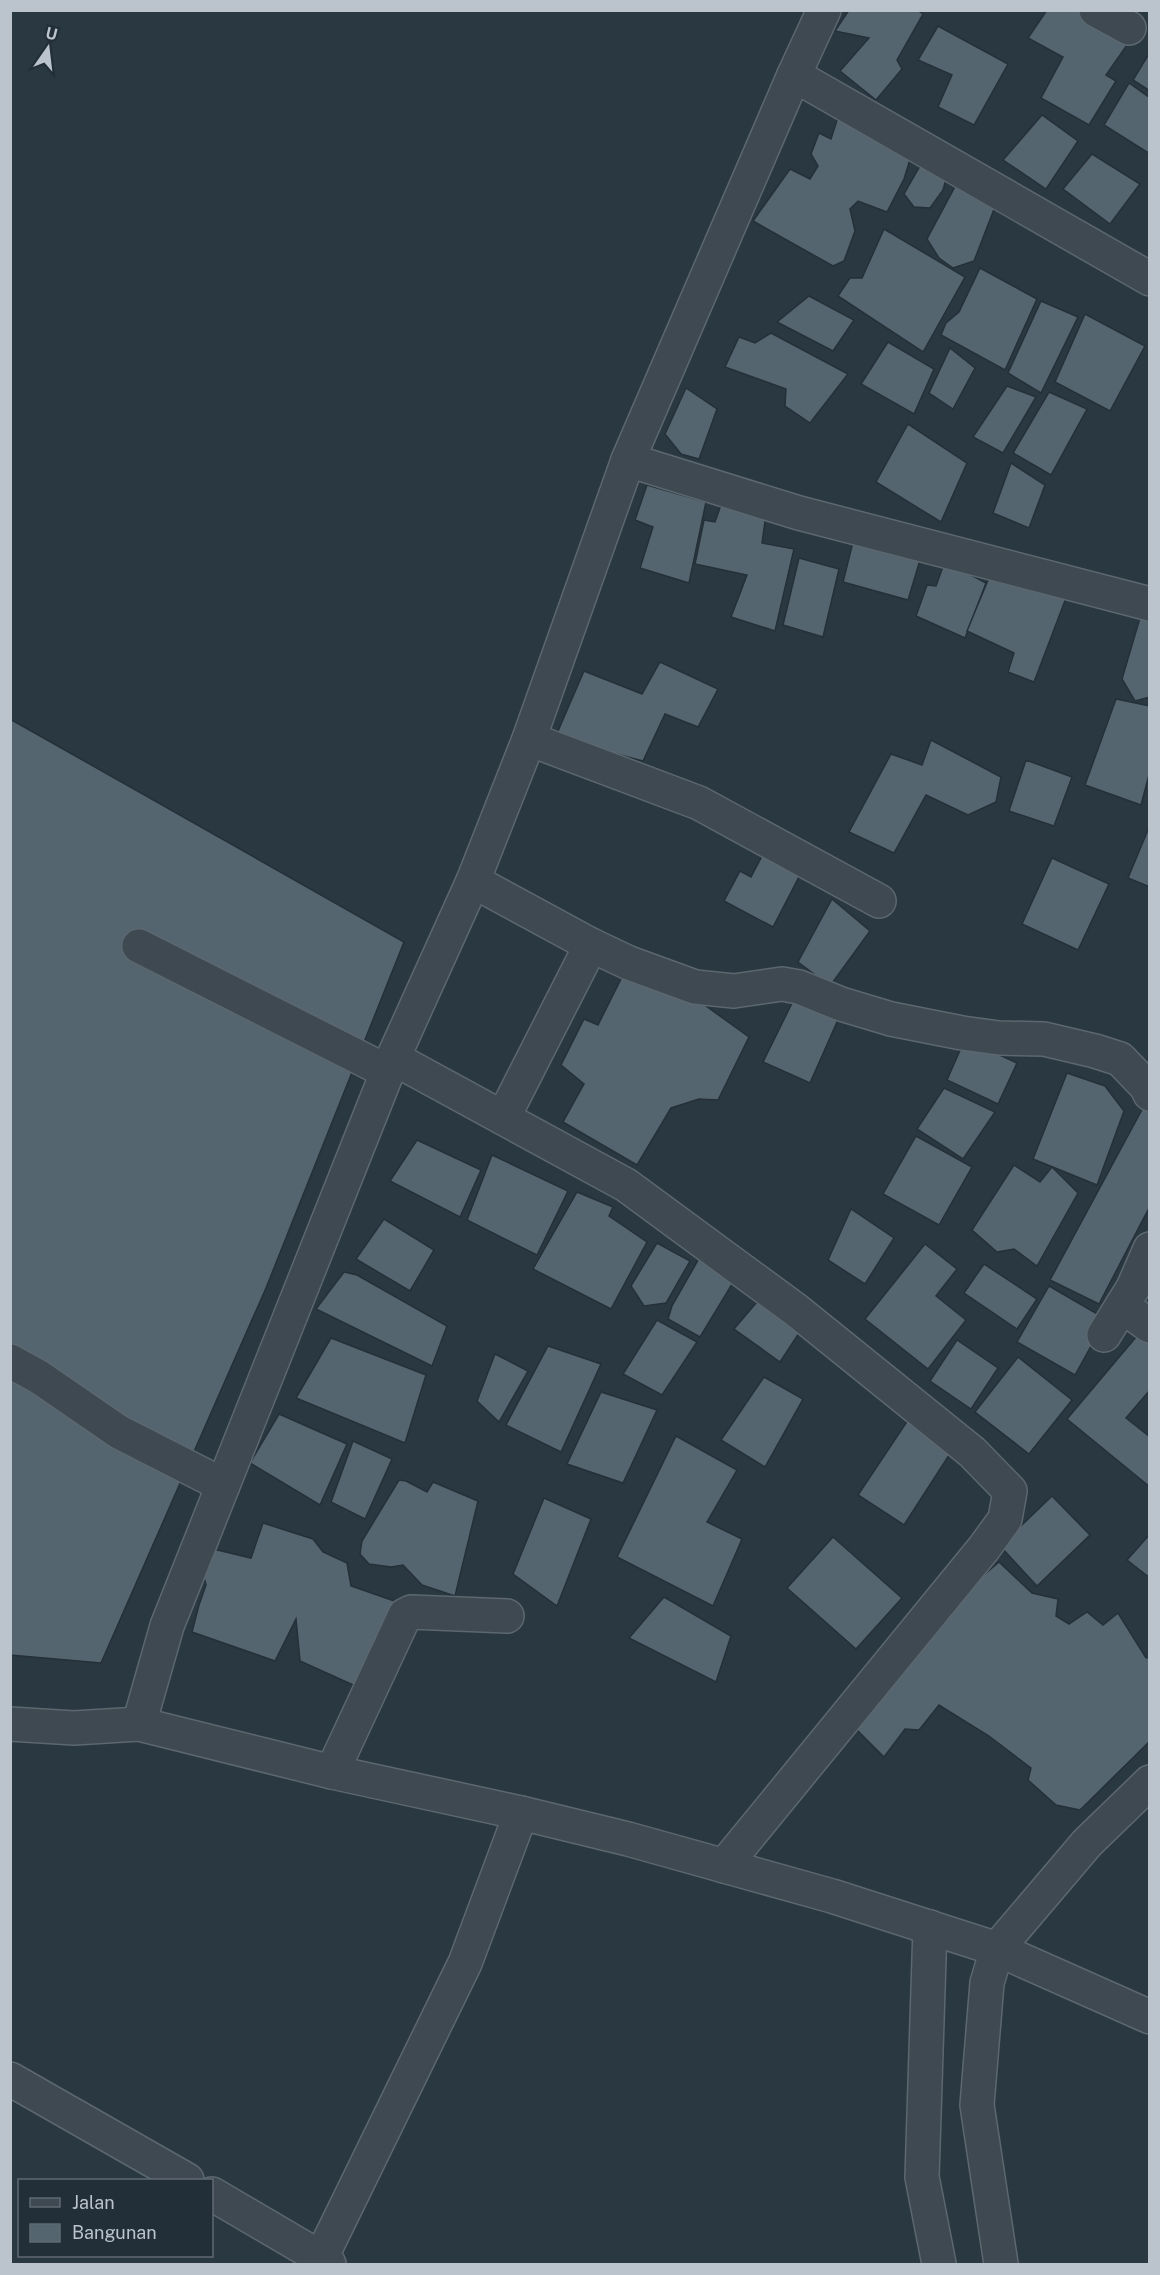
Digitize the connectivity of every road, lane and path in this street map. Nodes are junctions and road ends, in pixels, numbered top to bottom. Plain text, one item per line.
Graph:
1 (824, 10) edge
2 (1096, 10) edge
3 (1129, 28) dead end
4 (794, 75) junction
5 (1149, 279) edge
6 (628, 460) junction
7 (1149, 604) edge
8 (529, 739) junction
9 (473, 881) junction
10 (879, 901) dead end
11 (591, 945) junction
12 (138, 946) dead end
13 (391, 1065) junction
14 (1149, 1094) edge
15 (503, 1118) junction
16 (1149, 1249) edge
17 (1122, 1306) junction
18 (1149, 1326) edge
19 (1104, 1335) dead end
20 (10, 1361) edge
21 (224, 1485) junction
22 (507, 1616) dead end
23 (10, 1724) edge
24 (139, 1724) junction
25 (332, 1772) junction
26 (1149, 1782) edge
27 (521, 1813) junction
28 (724, 1866) junction
29 (930, 1927) junction
30 (998, 1949) junction
31 (1149, 2017) edge
32 (10, 2079) edge
33 (184, 2179) edge
34 (213, 2195) edge
35 (323, 2262) edge
36 (939, 2265) edge
37 (1001, 2265) edge

1 - 4 street
2 - 3 street
4 - 5 street
4 - 6 street
6 - 7 street
6 - 8 street
8 - 9 street
8 - 10 street
9 - 11 street
9 - 13 street
11 - 14 street
11 - 15 street
12 - 13 street
13 - 15 street
13 - 21 street
15 - 28 street
16 - 17 street
17 - 18 street
17 - 19 street
20 - 21 street
21 - 24 street
22 - 25 street
23 - 24 street
24 - 25 street
25 - 27 street
26 - 30 street
27 - 28 street
27 - 35 street
28 - 29 street
29 - 30 street
29 - 36 street
30 - 31 street
30 - 37 street
32 - 33 street
34 - 35 street

